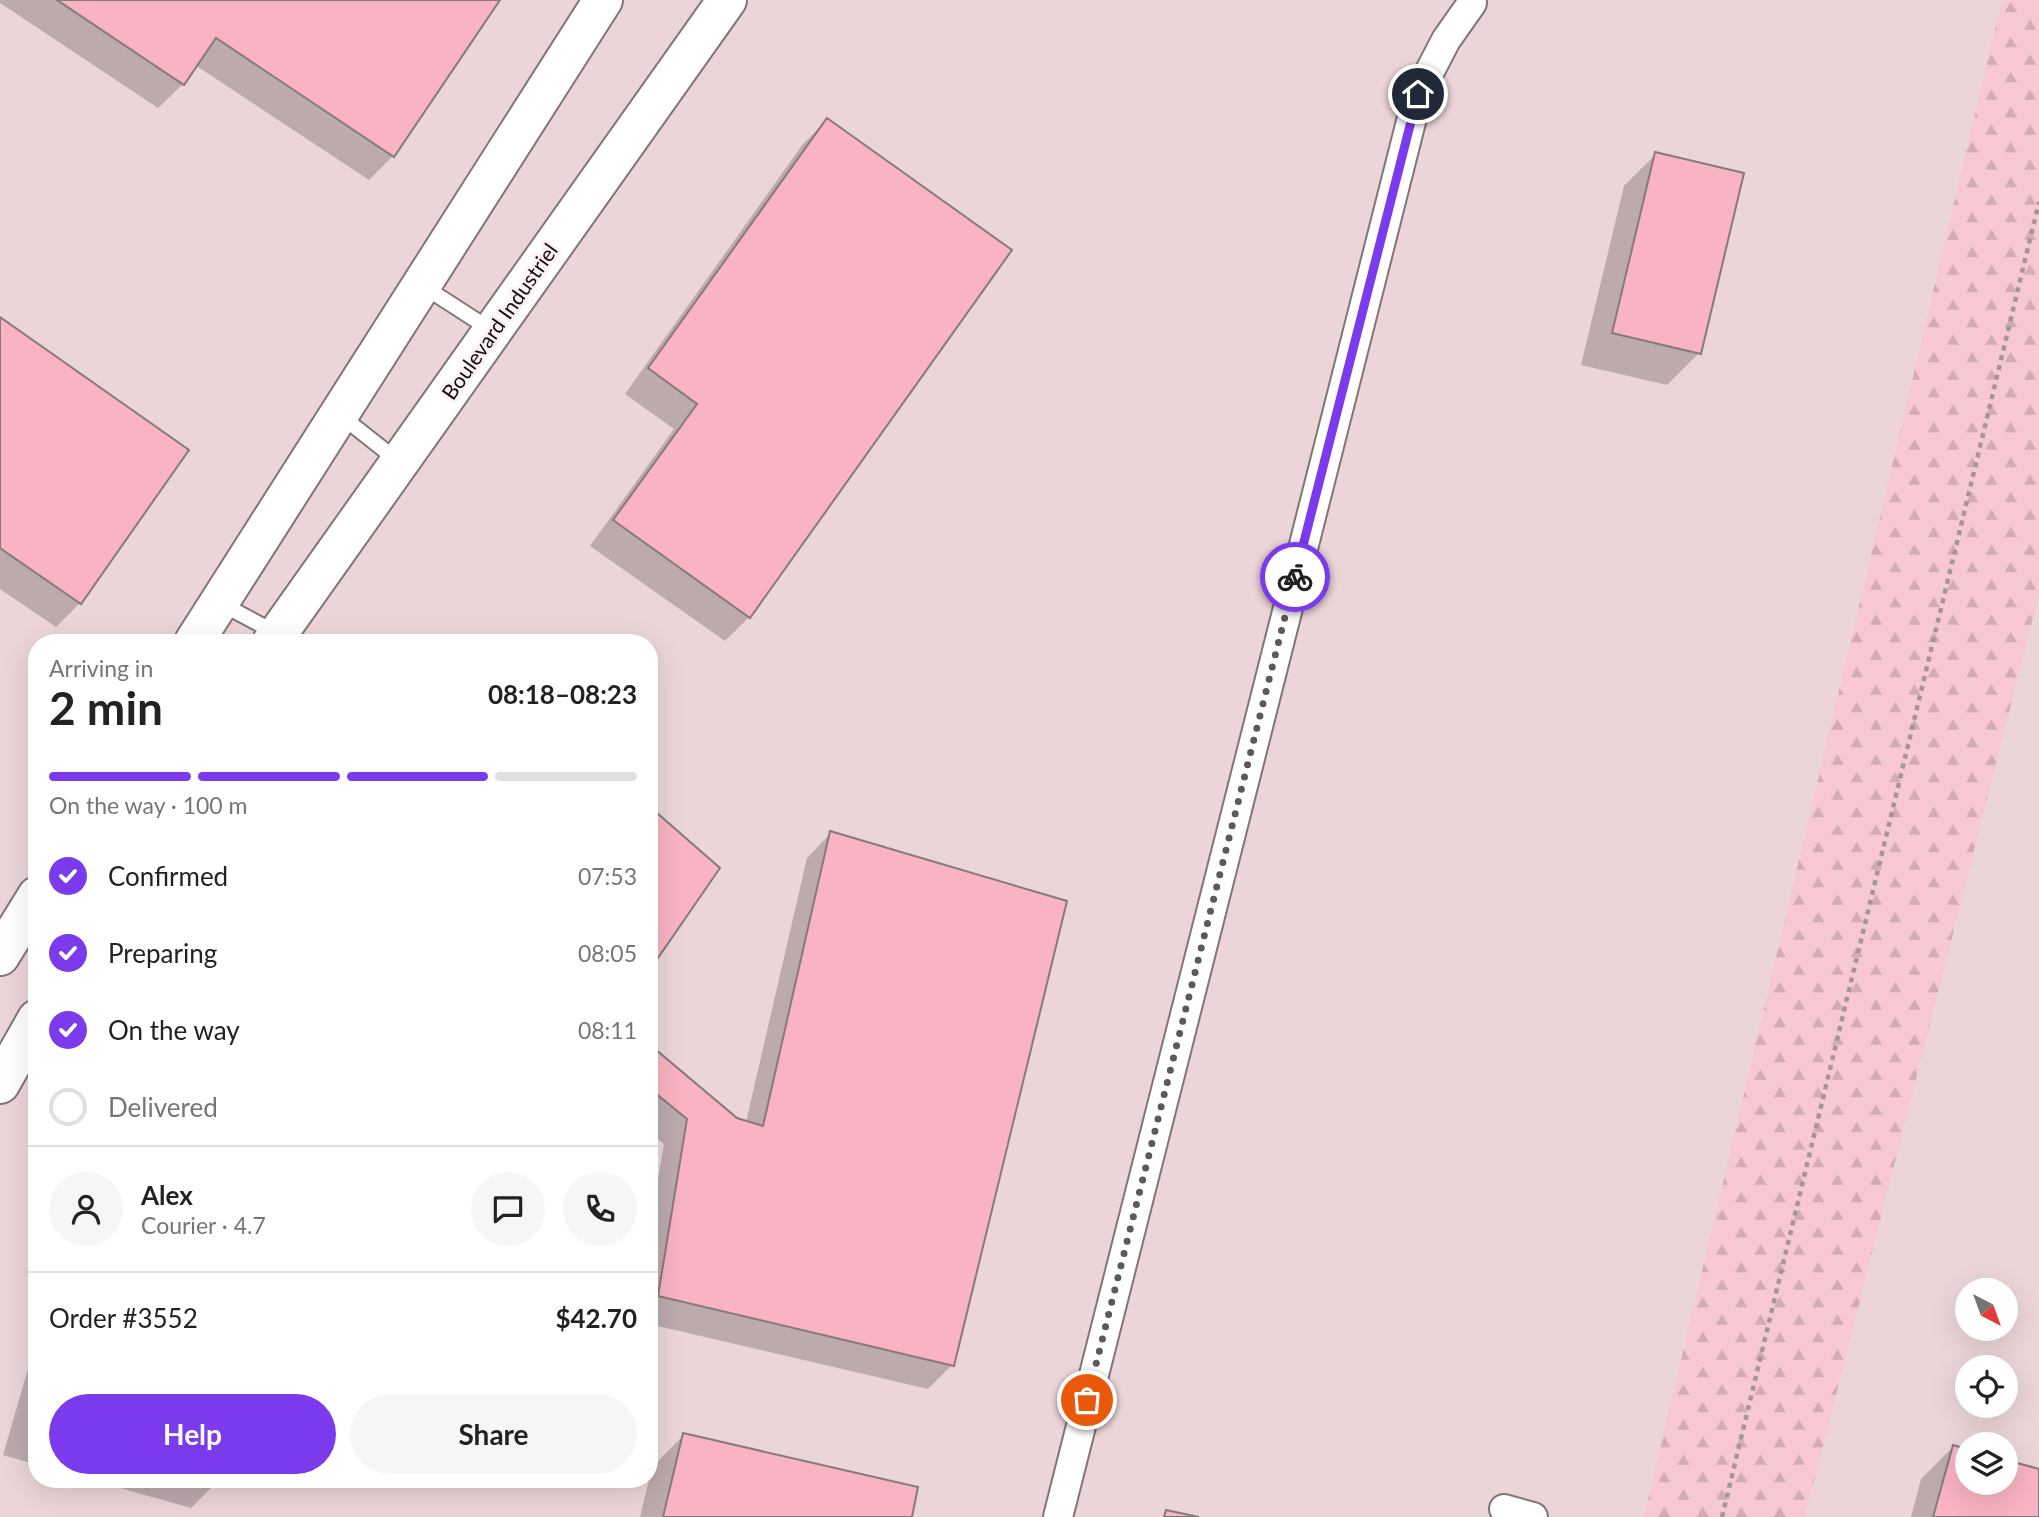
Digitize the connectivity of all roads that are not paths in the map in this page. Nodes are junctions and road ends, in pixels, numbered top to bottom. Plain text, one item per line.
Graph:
1 (603, 0) edge
2 (727, 0) edge
3 (1472, 3) dead end
4 (422, 285) junction
5 (492, 331) junction
6 (339, 414) junction
7 (400, 462) junction
8 (218, 603) junction
9 (199, 634) edge
10 (268, 634) edge
11 (278, 634) edge
12 (28, 911) edge
13 (0, 956) edge
14 (28, 1035) edge
15 (0, 1084) edge
16 (1504, 1510) dead end
17 (1058, 1517) edge
18 (1533, 1517) edge

1 - 4 street
2 - 5 street, Boulevard Industriel
3 - 17 street
4 - 5 lane
4 - 6 street
5 - 7 street, Boulevard Industriel
6 - 7 lane
6 - 8 street
7 - 11 street, Boulevard Industriel
8 - 9 street
8 - 10 lane
12 - 13 street
14 - 15 street
16 - 18 street

